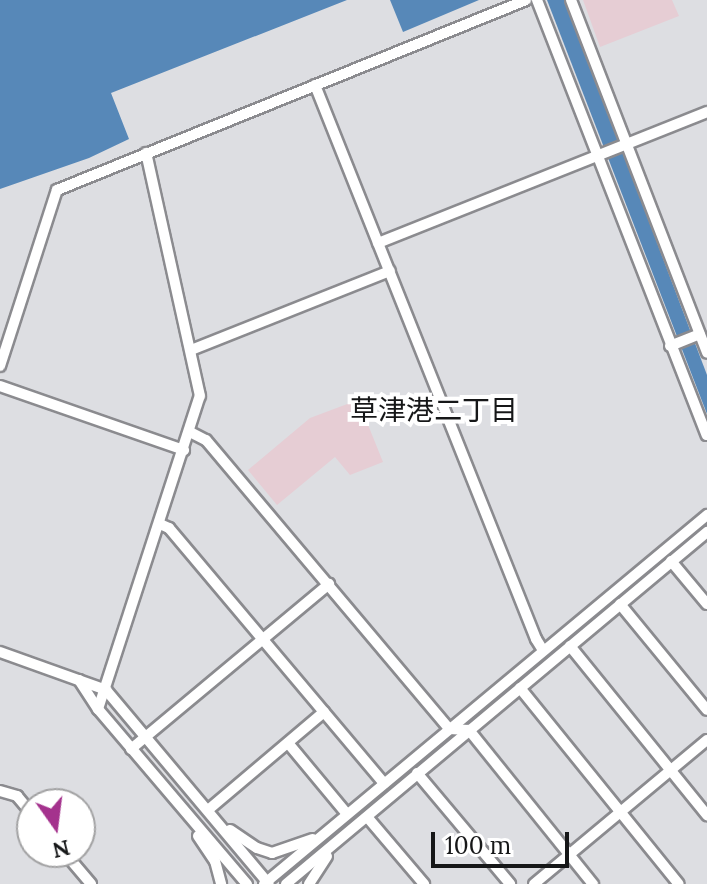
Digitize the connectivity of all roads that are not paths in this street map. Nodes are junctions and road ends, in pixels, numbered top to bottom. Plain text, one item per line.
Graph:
1 (526, 0) edge
2 (537, 0) edge
3 (571, 0) edge
4 (315, 85) junction
5 (707, 112) edge
6 (625, 145) junction
7 (146, 153) junction
8 (599, 154) junction
9 (378, 243) junction
10 (390, 271) junction
11 (697, 335) junction
12 (673, 344) junction
13 (191, 350) junction
14 (707, 353) edge
15 (0, 366) edge
16 (0, 386) edge
17 (190, 432) junction
18 (707, 435) edge
19 (184, 450) junction
20 (707, 515) edge
21 (160, 524) junction
22 (707, 532) edge
23 (671, 561) junction
24 (329, 584) junction
25 (620, 604) junction
26 (707, 604) edge
27 (263, 638) junction
28 (570, 646) junction
29 (543, 650) junction
30 (0, 652) edge
31 (79, 680) junction
32 (520, 688) junction
33 (106, 690) junction
34 (98, 709) junction
35 (707, 710) edge
36 (324, 712) junction
37 (449, 729) junction
38 (469, 730) junction
39 (146, 737) junction
40 (707, 740) edge
41 (288, 743) junction
42 (131, 749) junction
43 (670, 770) junction
44 (417, 773) junction
45 (384, 783) junction
46 (175, 801) junction
47 (208, 810) junction
48 (619, 813) junction
49 (347, 814) junction
50 (707, 815) edge
51 (368, 818) junction
52 (218, 823) junction
53 (322, 835) junction
54 (333, 848) junction
55 (568, 855) junction
56 (78, 868) edge
57 (267, 883) edge
58 (91, 884) edge
59 (221, 884) edge
60 (247, 884) edge
61 (286, 884) edge
62 (309, 884) edge
63 (424, 884) edge
64 (510, 884) edge
65 (534, 884) edge
66 (593, 884) edge
67 (679, 884) edge

1 - 4 street
2 - 8 street
3 - 6 street
4 - 7 street
4 - 9 street
5 - 6 street
6 - 8 street
6 - 11 street
7 - 13 street
7 - 15 street
8 - 9 street
8 - 12 street
9 - 10 street
10 - 13 street
10 - 29 street
11 - 12 street
11 - 14 street
12 - 18 street
13 - 17 street
16 - 19 street
17 - 19 street
17 - 24 street
19 - 21 street
20 - 29 street
21 - 27 street
21 - 33 street
22 - 23 street
23 - 25 street
23 - 26 street
24 - 27 street
24 - 37 street
25 - 28 street
25 - 35 street
27 - 36 street
27 - 39 street
28 - 32 street
28 - 43 street
29 - 37 street
30 - 31 street
31 - 33 street
31 - 34 street
32 - 38 street
32 - 48 street
33 - 34 street
33 - 39 street
34 - 42 street
36 - 41 street
36 - 45 street
37 - 38 street
37 - 45 street
38 - 44 street
38 - 55 street
39 - 42 street
39 - 47 street
40 - 43 street
41 - 47 street
41 - 49 street
42 - 46 street
43 - 48 street
43 - 50 street
44 - 51 street
44 - 64 street
45 - 49 street
46 - 59 street
46 - 60 street
47 - 52 street
48 - 55 street
48 - 67 street
49 - 53 street
51 - 54 street
51 - 63 street
52 - 53 street
52 - 57 street
53 - 57 street
54 - 61 street
54 - 62 street
55 - 65 street
55 - 66 street
56 - 58 street

